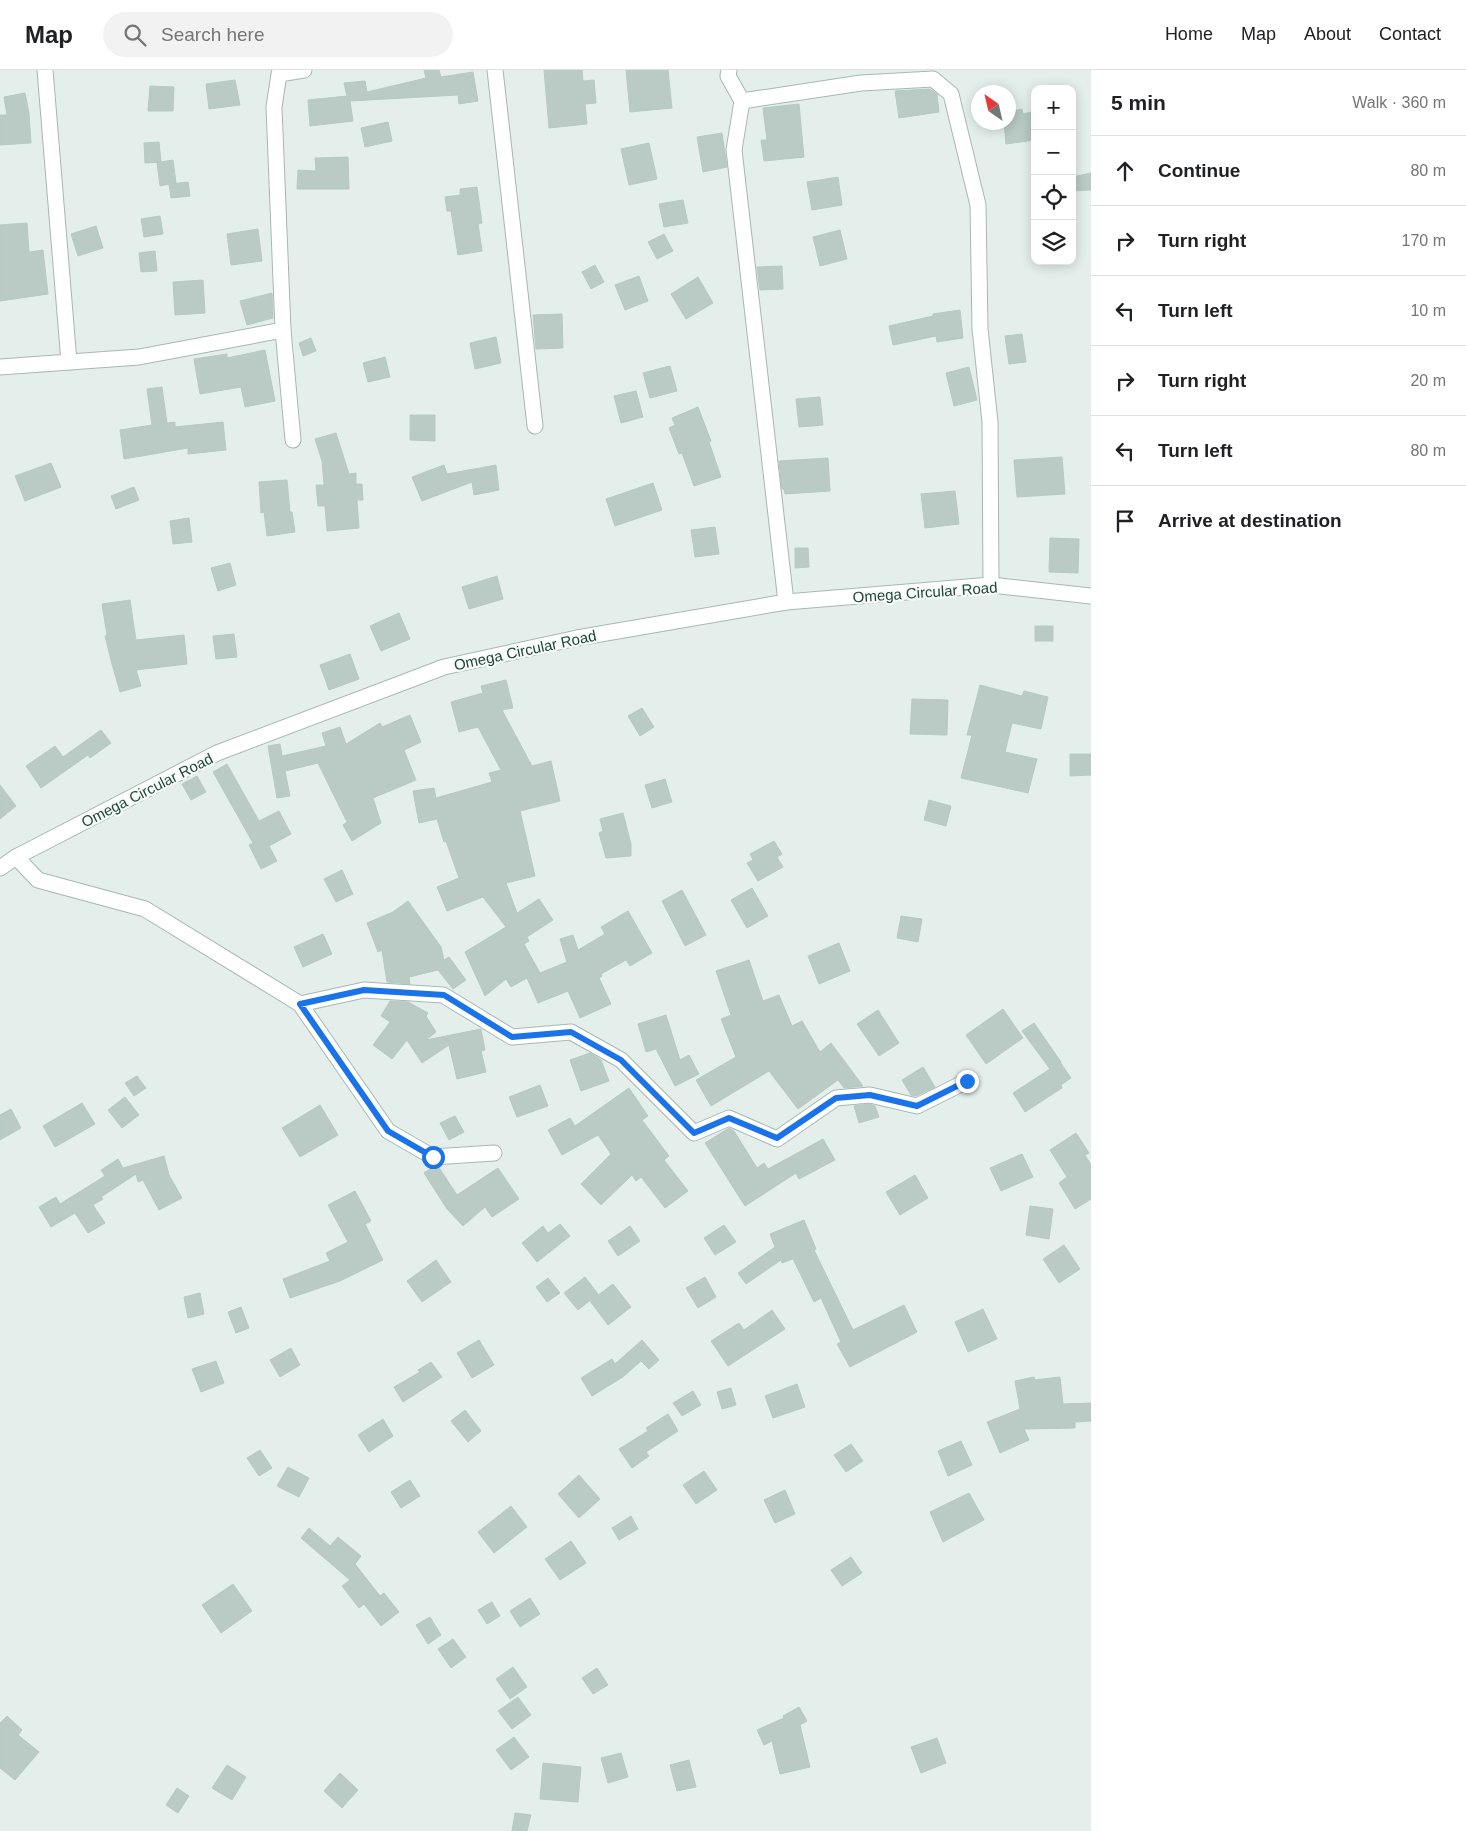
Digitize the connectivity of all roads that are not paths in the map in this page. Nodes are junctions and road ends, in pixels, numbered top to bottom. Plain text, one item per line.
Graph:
1 (45, 70) edge
2 (304, 70) edge
3 (496, 70) edge
4 (729, 70) edge
5 (278, 72) edge
6 (742, 101) junction
7 (282, 330) junction
8 (69, 362) junction
9 (0, 367) edge
10 (535, 426) dead end
11 (293, 440) dead end
12 (991, 585) junction
13 (1091, 596) edge
14 (786, 602) junction
15 (16, 858) junction
16 (0, 868) edge
17 (300, 1004) junction
18 (967, 1081) dead end
19 (494, 1153) dead end

1 - 8 street
2 - 5 street
3 - 10 street
4 - 6 street
5 - 7 street
6 - 12 street
6 - 14 street
7 - 8 street
7 - 11 street
8 - 9 street
12 - 13 street, Omega Circular Road
12 - 14 street, Omega Circular Road
14 - 15 street, Omega Circular Road
15 - 16 street, Omega Circular Road
15 - 17 street
17 - 18 street
17 - 19 street

